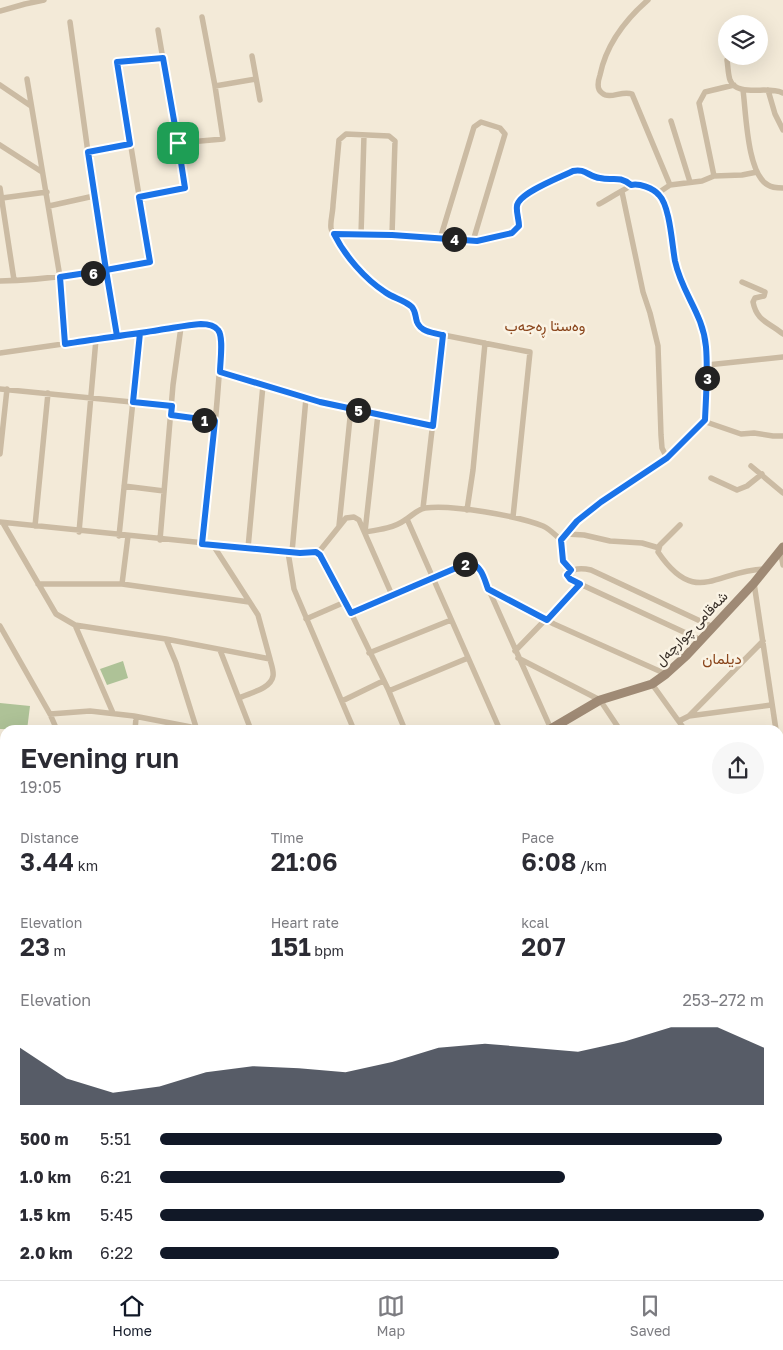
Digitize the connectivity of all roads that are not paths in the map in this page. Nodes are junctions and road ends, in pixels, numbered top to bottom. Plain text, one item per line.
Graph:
1 (44, 0) edge
2 (648, 0) edge
3 (0, 11) edge
4 (202, 18) dead end
5 (70, 22) dead end
6 (158, 30) dead end
7 (252, 56) dead end
8 (163, 58) junction
9 (728, 65) edge
10 (27, 79) dead end
11 (256, 79) junction
12 (0, 85) edge
13 (215, 86) junction
14 (734, 86) junction
15 (743, 90) junction
16 (768, 90) junction
17 (783, 93) edge
18 (260, 100) dead end
19 (31, 106) junction
20 (671, 121) dead end
21 (783, 130) edge
22 (364, 135) junction
23 (178, 143) junction
24 (130, 144) junction
25 (0, 146) edge
26 (88, 152) junction
27 (42, 172) junction
28 (757, 172) junction
29 (714, 176) junction
30 (690, 182) junction
31 (631, 185) junction
32 (670, 185) junction
33 (0, 188) edge
34 (783, 188) edge
35 (46, 192) junction
36 (622, 192) junction
37 (658, 193) junction
38 (94, 196) junction
39 (139, 197) junction
40 (2, 198) junction
41 (599, 204) dead end
42 (49, 206) junction
43 (334, 234) junction
44 (361, 235) junction
45 (392, 235) junction
46 (440, 238) junction
47 (473, 241) junction
48 (106, 270) junction
49 (60, 277) junction
50 (14, 280) junction
51 (0, 281) edge
52 (742, 282) dead end
53 (181, 327) junction
54 (140, 333) junction
55 (783, 334) edge
56 (443, 335) junction
57 (117, 336) junction
58 (96, 339) junction
59 (485, 343) junction
60 (65, 344) junction
61 (0, 353) edge
62 (783, 357) edge
63 (707, 365) junction
64 (220, 372) junction
65 (263, 385) junction
66 (3, 389) edge
67 (48, 393) junction
68 (91, 398) junction
69 (306, 398) junction
70 (133, 402) junction
71 (172, 406) junction
72 (350, 408) junction
73 (378, 414) junction
74 (171, 415) junction
75 (705, 420) junction
76 (215, 421) junction
77 (433, 426) junction
78 (783, 436) edge
79 (0, 454) edge
80 (667, 458) junction
81 (751, 466) dead end
82 (762, 474) junction
83 (711, 478) dead end
84 (124, 486) junction
85 (164, 492) junction
86 (783, 493) edge
87 (423, 508) junction
88 (467, 510) junction
89 (512, 517) junction
90 (407, 519) junction
91 (1, 522) edge
92 (680, 525) dead end
93 (35, 526) junction
94 (339, 526) junction
95 (79, 532) junction
96 (365, 532) junction
97 (567, 534) junction
98 (119, 536) junction
99 (128, 536) junction
100 (160, 540) junction
101 (561, 540) junction
102 (202, 544) junction
103 (213, 545) junction
104 (248, 548) junction
105 (659, 548) junction
106 (782, 549) edge
107 (290, 552) junction
108 (318, 553) junction
109 (783, 565) edge
110 (765, 569) junction
111 (571, 570) junction
112 (432, 577) junction
113 (754, 583) junction
114 (38, 584) junction
115 (122, 584) junction
116 (580, 584) junction
117 (488, 589) junction
118 (392, 595) junction
119 (249, 602) junction
120 (345, 602) junction
121 (351, 613) junction
122 (306, 618) junction
123 (451, 620) junction
124 (547, 620) junction
125 (75, 625) junction
126 (0, 626) edge
127 (713, 627) junction
128 (166, 639) junction
129 (701, 640) junction
130 (764, 641) junction
131 (220, 650) junction
132 (515, 651) junction
133 (369, 653) junction
134 (468, 658) junction
135 (518, 658) junction
136 (270, 659) junction
137 (666, 674) junction
138 (382, 681) junction
139 (652, 684) junction
140 (388, 690) junction
141 (239, 698) junction
142 (600, 700) junction
143 (342, 701) junction
144 (771, 705) junction
145 (113, 713) junction
146 (50, 714) junction
147 (134, 716) junction
148 (690, 716) junction
149 (679, 721) junction
150 (55, 725) edge
151 (135, 725) edge
152 (185, 725) edge
153 (195, 725) edge
154 (249, 725) edge
155 (352, 725) edge
156 (402, 725) edge
157 (496, 725) edge
158 (552, 725) edge
159 (560, 725) edge
160 (617, 725) edge
161 (682, 725) edge
162 (775, 725) edge

1 - 3 street
2 - 32 street
4 - 13 street
5 - 26 street
6 - 8 street
7 - 11 street
8 - 23 street
8 - 24 street
9 - 14 street
10 - 19 street
11 - 13 street
11 - 18 street
12 - 19 street
13 - 23 street
14 - 15 street
14 - 29 street
15 - 16 street
15 - 28 street
16 - 17 street
16 - 21 street
19 - 27 street
20 - 30 street
22 - 43 street
22 - 44 street
22 - 45 street
23 - 39 street
24 - 26 street
24 - 39 street
25 - 27 street
26 - 38 street
27 - 35 street
28 - 29 street
28 - 34 street
29 - 30 street
30 - 32 street
31 - 36 street
31 - 37 street
31 - 47 street
32 - 37 street
33 - 40 street
35 - 40 street
35 - 42 street
36 - 41 street
36 - 80 street
37 - 63 street
38 - 42 street
38 - 48 street
39 - 48 street
40 - 50 street
42 - 49 street
43 - 44 street
43 - 56 street
44 - 45 street
45 - 46 street
46 - 47 street
46 - 47 street
48 - 49 street
48 - 57 street
49 - 50 street
49 - 60 street
50 - 51 street
52 - 55 street
53 - 54 street
53 - 64 street
53 - 71 street
54 - 57 street
54 - 70 street
56 - 59 street
56 - 77 street
57 - 58 street
58 - 60 street
58 - 68 street
59 - 88 street
59 - 89 street
60 - 61 street
62 - 63 street
63 - 75 street
64 - 65 street
64 - 76 street
65 - 69 street
65 - 104 street
66 - 67 street
66 - 79 street
67 - 68 street
67 - 93 street
68 - 70 street
68 - 95 street
69 - 72 street
69 - 107 street
70 - 71 street
70 - 84 street
71 - 74 street
72 - 73 street
72 - 94 street
73 - 77 street
73 - 96 street
74 - 76 street
74 - 85 street
75 - 78 street
75 - 80 street
76 - 102 street
77 - 87 street
80 - 97 street
81 - 82 street
82 - 83 street
82 - 86 street
84 - 85 street
84 - 98 street
85 - 100 street
87 - 88 street
87 - 90 street
88 - 89 street
89 - 101 street
90 - 96 street
90 - 112 street
91 - 93 street
91 - 114 street
92 - 105 street
93 - 95 street
94 - 96 street
94 - 108 street
95 - 98 street
96 - 118 street
97 - 101 street
97 - 105 street
98 - 99 street
99 - 100 street
99 - 115 street
100 - 102 street
101 - 111 street
102 - 103 street
103 - 104 street
103 - 119 street
104 - 107 street
105 - 110 street
106 - 109 street
106 - 110 main road, شەقامی چوارچەل
107 - 108 street
107 - 122 street
108 - 120 street
110 - 113 main road, شەقامی چوارچەل
111 - 116 street
111 - 127 street
112 - 117 street
112 - 118 street
112 - 123 street
113 - 127 main road, شەقامی چوارچەل
113 - 130 street
114 - 115 street
114 - 125 street
115 - 119 street
116 - 124 street
116 - 129 street
117 - 124 street
117 - 132 street
118 - 121 street
119 - 136 street
120 - 121 street
120 - 122 street
121 - 133 street
122 - 143 street
123 - 133 street
123 - 134 street
124 - 132 street
124 - 137 street
125 - 128 street
125 - 145 street
126 - 146 street
127 - 129 main road, شەقامی چوارچەل
128 - 131 street
128 - 153 street
129 - 137 main road, شەقامی چوارچەل
130 - 144 street
130 - 148 street
131 - 136 street
131 - 141 street
132 - 135 street
133 - 138 street
134 - 140 street
134 - 157 street
135 - 142 street
135 - 158 street
136 - 141 street
137 - 139 main road, شەقامی چوارچەل
138 - 140 street
138 - 143 street
139 - 142 main road, شەقامی چوارچەل
139 - 149 street
140 - 156 street
141 - 154 street
142 - 159 main road, شەقامی چوارچەل
142 - 160 street
143 - 155 street
144 - 148 street
144 - 162 street
145 - 146 street
145 - 147 street
146 - 150 street
147 - 151 street
147 - 152 street
148 - 149 street
149 - 161 street

